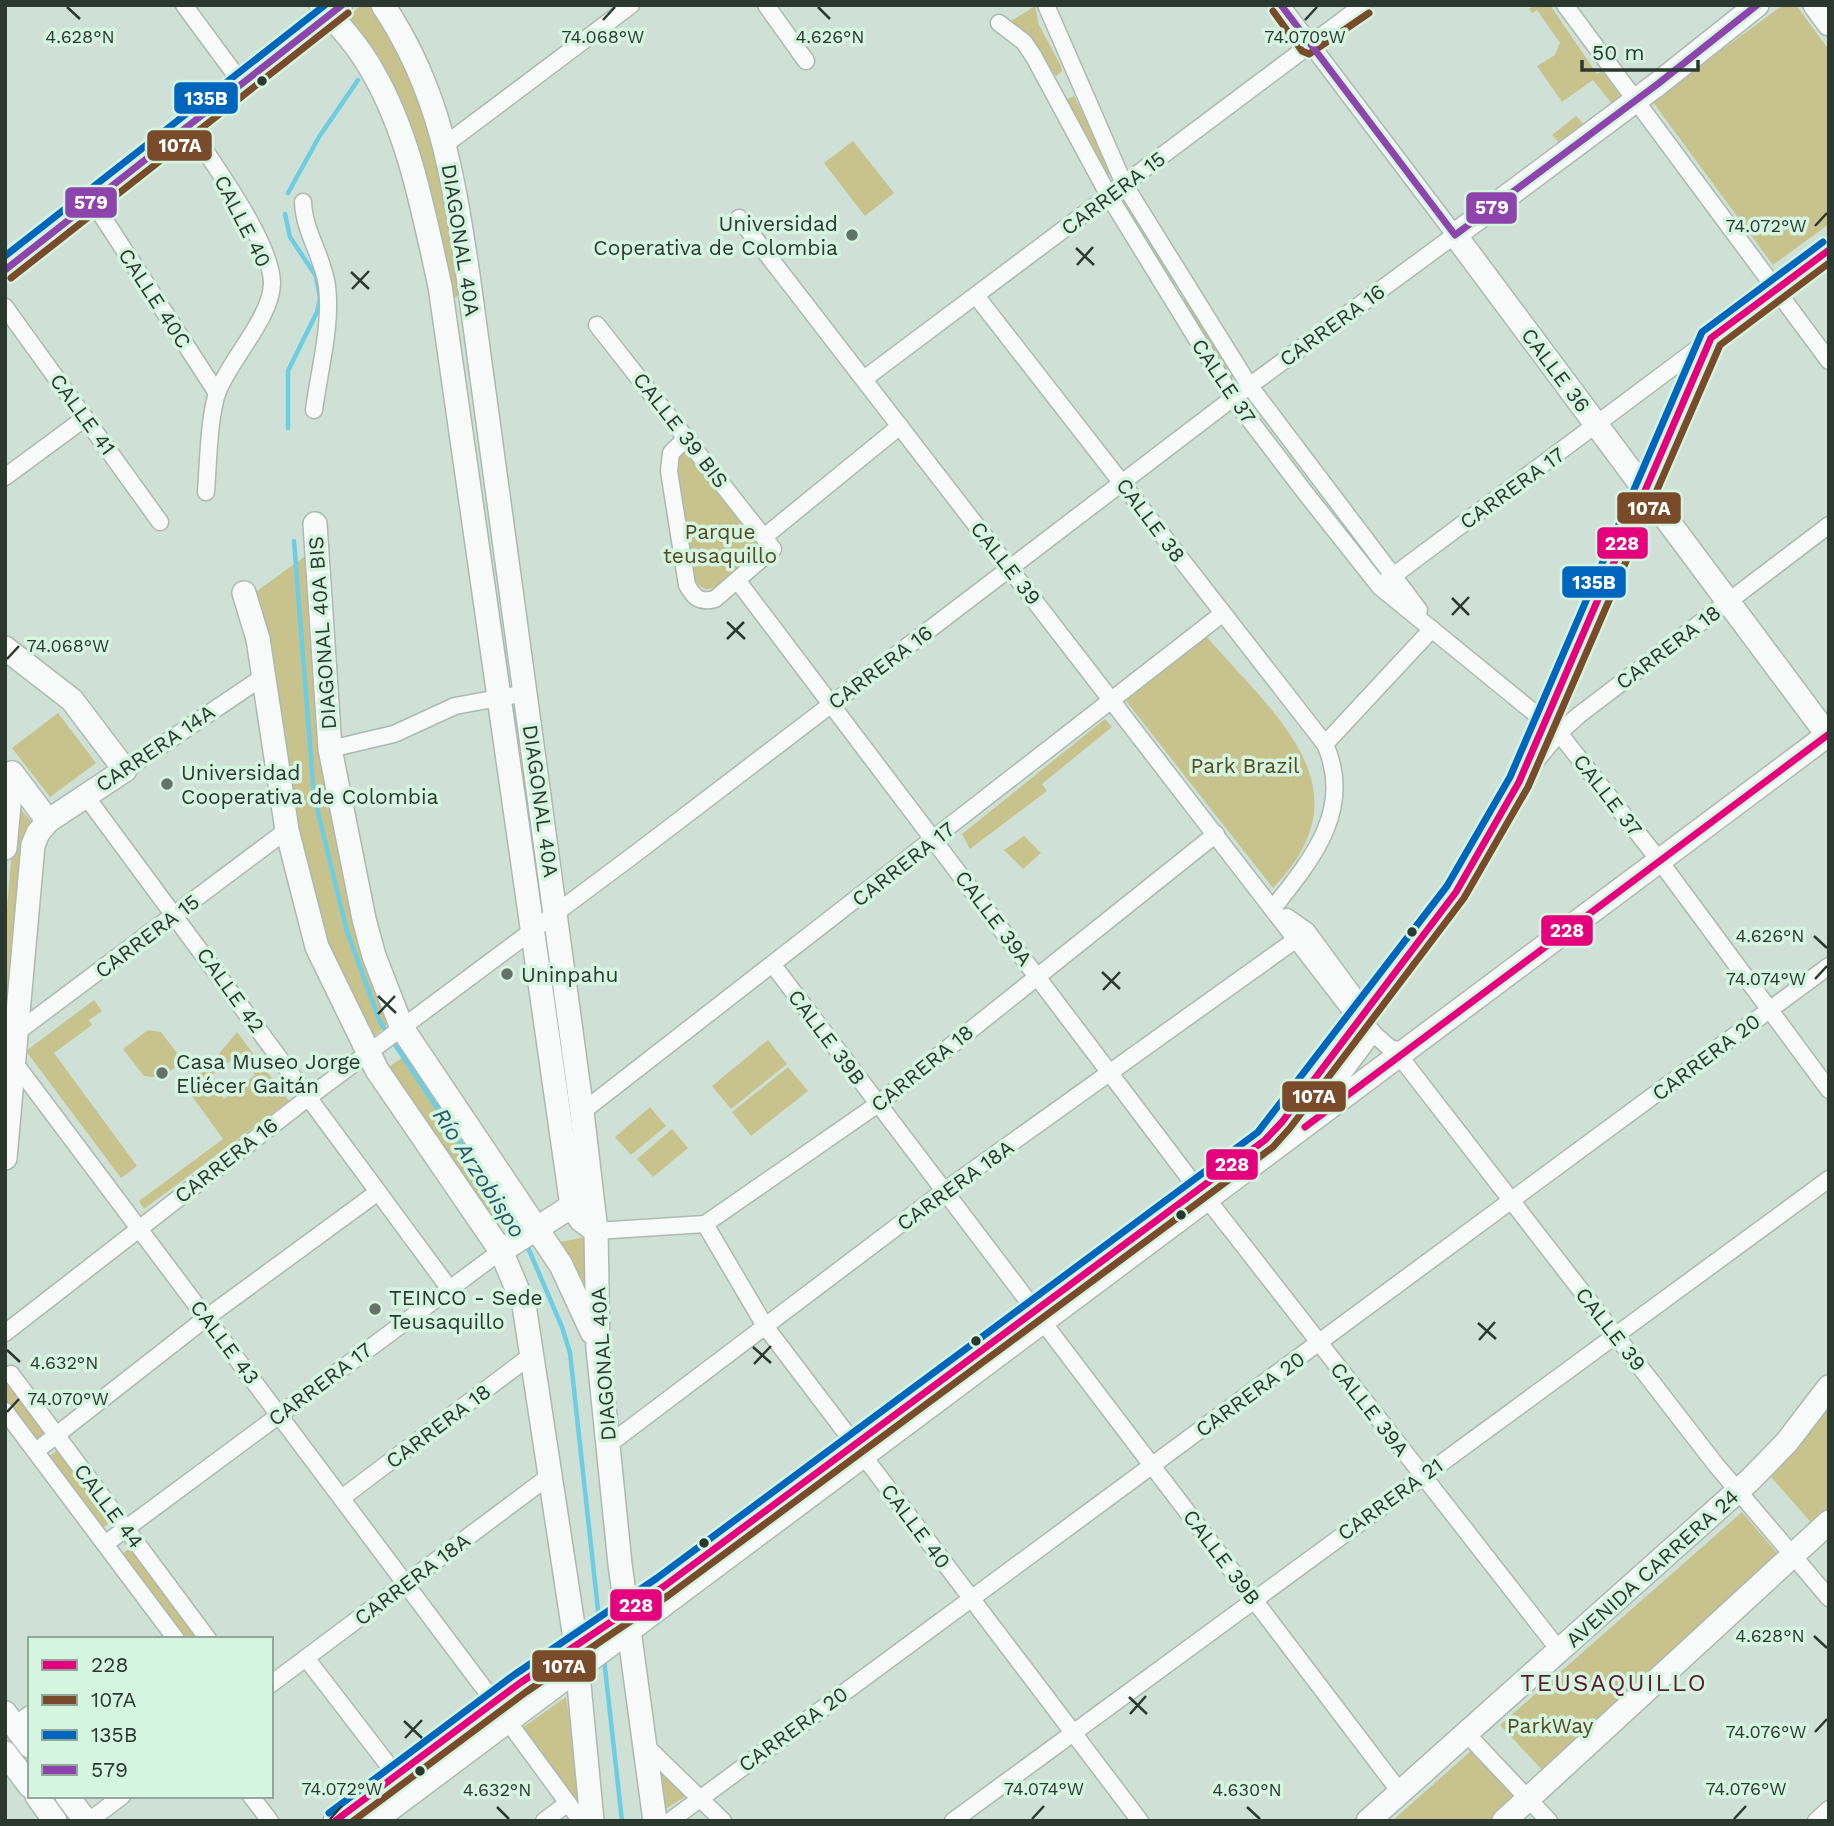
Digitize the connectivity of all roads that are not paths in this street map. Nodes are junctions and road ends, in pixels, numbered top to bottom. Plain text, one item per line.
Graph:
1 (184, 5) edge
2 (383, 5) edge
3 (631, 5) edge
4 (766, 5) edge
5 (1046, 5) edge
6 (1281, 5) edge
7 (1363, 5) edge
8 (1565, 5) edge
9 (1757, 5) edge
10 (1815, 5) edge
11 (331, 9) edge
12 (999, 23) dead end
13 (1829, 24) edge
14 (1310, 44) junction
15 (806, 61) dead end
16 (1075, 78) junction
17 (243, 85) junction
18 (1051, 90) junction
19 (1637, 100) junction
20 (190, 127) junction
21 (446, 145) junction
22 (1124, 184) junction
23 (1109, 196) junction
24 (93, 202) junction
25 (303, 202) dead end
26 (739, 218) dead end
27 (1455, 235) junction
28 (1829, 250) edge
29 (5, 270) edge
30 (1188, 286) junction
31 (1776, 290) junction
32 (977, 297) junction
33 (1170, 297) junction
34 (5, 307) edge
35 (597, 325) dead end
36 (1711, 338) junction
37 (1829, 361) edge
38 (864, 379) junction
39 (1249, 386) junction
40 (217, 393) junction
41 (1233, 398) junction
42 (314, 410) dead end
43 (85, 418) junction
44 (1598, 425) junction
45 (901, 426) junction
46 (687, 437) junction
47 (5, 477) edge
48 (1123, 482) junction
49 (1321, 483) junction
50 (1647, 490) junction
51 (206, 492) dead end
52 (1307, 495) junction
53 (160, 522) dead end
54 (315, 524) dead end
55 (1829, 525) edge
56 (764, 537) junction
57 (1010, 568) junction
58 (1393, 575) junction
59 (737, 580) junction
60 (1380, 587) junction
61 (244, 593) dead end
62 (1729, 601) junction
63 (1222, 614) junction
64 (1432, 629) junction
65 (5, 648) edge
66 (263, 677) junction
67 (526, 693) junction
68 (502, 697) junction
69 (1112, 699) junction
70 (831, 704) junction
71 (1553, 727) junction
72 (1828, 735) edge
73 (1325, 744) junction
74 (330, 749) junction
75 (125, 770) junction
76 (85, 795) junction
77 (48, 821) junction
78 (287, 830) junction
79 (1216, 834) junction
80 (934, 838) junction
81 (5, 848) edge
82 (1660, 860) junction
83 (1274, 907) junction
84 (557, 912) junction
85 (176, 915) junction
86 (533, 931) junction
87 (1302, 935) junction
88 (773, 965) junction
89 (1829, 966) edge
90 (1037, 975) junction
91 (1769, 1009) junction
92 (1367, 1021) junction
93 (400, 1030) junction
94 (10, 1046) edge
95 (370, 1052) junction
96 (1399, 1056) junction
97 (1111, 1073) junction
98 (1829, 1090) edge
99 (309, 1097) junction
100 (878, 1104) junction
101 (582, 1112) junction
102 (1286, 1130) junction
103 (5, 1158) edge
104 (1829, 1179) edge
105 (944, 1191) junction
106 (378, 1192) junction
107 (1204, 1195) junction
108 (1512, 1201) junction
109 (572, 1206) junction
110 (705, 1224) junction
111 (138, 1228) junction
112 (535, 1229) junction
113 (596, 1231) junction
114 (504, 1248) junction
115 (449, 1288) junction
116 (1038, 1315) junction
117 (206, 1318) junction
118 (765, 1326) junction
119 (5, 1333) edge
120 (1614, 1334) junction
121 (1319, 1344) junction
122 (598, 1348) junction
123 (533, 1354) junction
124 (11, 1374) dead end
125 (1829, 1387) edge
126 (5, 1411) edge
127 (280, 1415) junction
128 (57, 1435) junction
129 (608, 1445) junction
130 (859, 1450) junction
131 (36, 1451) junction
132 (1152, 1464) junction
133 (552, 1474) junction
134 (1422, 1476) junction
135 (1738, 1492) junction
136 (343, 1497) junction
137 (1829, 1522) edge
138 (126, 1529) junction
139 (105, 1544) junction
140 (1793, 1557) junction
141 (407, 1583) junction
142 (1829, 1598) edge
143 (971, 1599) junction
144 (1254, 1599) junction
145 (623, 1626) junction
146 (175, 1637) edge
147 (207, 1637) edge
148 (1559, 1650) junction
149 (580, 1656) junction
150 (306, 1658) junction
151 (273, 1683) edge
152 (501, 1711) junction
153 (17, 1717) edge
154 (1072, 1732) junction
155 (1466, 1733) junction
156 (28, 1742) edge
157 (645, 1745) junction
158 (5, 1753) edge
159 (396, 1775) junction
160 (28, 1783) edge
161 (1401, 1792) junction
162 (699, 1797) junction
163 (38, 1798) edge
164 (69, 1798) edge
165 (119, 1798) edge
166 (253, 1798) edge
167 (1529, 1799) junction
168 (568, 1803) junction
169 (1829, 1809) edge
170 (55, 1821) edge
171 (87, 1821) edge
172 (270, 1821) edge
173 (335, 1821) edge
174 (374, 1821) edge
175 (544, 1821) edge
176 (581, 1821) edge
177 (592, 1821) edge
178 (655, 1821) edge
179 (670, 1821) edge
180 (723, 1821) edge
181 (953, 1821) edge
182 (1140, 1821) edge
183 (1368, 1821) edge
184 (1504, 1821) edge
185 (1549, 1821) edge
186 (1816, 1821) edge

1 - 17 street
2 - 21 street, DIAGONAL 40A
3 - 21 street
4 - 15 street
5 - 16 street, CALLE 37
6 - 14 street, CALLE 36
7 - 14 street, CARRERA 15
8 - 19 street
9 - 19 street, CARRERA 16
10 - 13 street
11 - 17 street
11 - 68 street, DIAGONAL 40A
12 - 18 street, CALLE 37
14 - 22 street, CARRERA 15
14 - 27 street, CALLE 36
16 - 18 street
16 - 22 street, CALLE 37
17 - 20 street
18 - 23 street, CALLE 37
19 - 27 street, CARRERA 16
19 - 31 street
20 - 24 street
20 - 40 street, CALLE 40
21 - 67 street, DIAGONAL 40A
22 - 23 street, CARRERA 15
22 - 30 street, CALLE 37
23 - 32 street, CARRERA 15
23 - 33 street, CALLE 37
24 - 29 street
24 - 40 street, CALLE 40C
25 - 42 street
26 - 38 street, CALLE 39
27 - 39 street, CARRERA 16
27 - 44 street, CALLE 36
28 - 31 street
30 - 33 street
30 - 39 street, CALLE 37
31 - 36 street
31 - 37 street
32 - 38 street, CARRERA 15
32 - 48 street, CALLE 38
33 - 41 street, CALLE 37
34 - 43 street, CALLE 41
35 - 46 street, CALLE 39 BIS
36 - 44 street, CARRERA 17
36 - 50 street
38 - 45 street, CALLE 39
39 - 41 street, CARRERA 16
39 - 49 street, CALLE 37
40 - 51 street
41 - 48 street, CARRERA 16
41 - 52 street, CALLE 37
43 - 47 street
43 - 53 street, CALLE 41
44 - 50 street, CALLE 36
44 - 58 street, CARRERA 17
45 - 56 street
45 - 57 street, CALLE 39
46 - 56 street, CALLE 39 BIS
46 - 59 street
48 - 57 street, CARRERA 16
48 - 63 street, CALLE 38
49 - 52 street
49 - 58 street, CALLE 37
50 - 62 street, CALLE 36
50 - 71 street
52 - 60 street, CALLE 37
54 - 74 street, DIAGONAL 40A BIS
55 - 62 street, CARRERA 18
56 - 59 street
57 - 69 street, CALLE 39
57 - 70 street, CARRERA 16
58 - 60 street, CARRERA 17
58 - 64 street, CALLE 37
59 - 70 street, CALLE 39A
60 - 64 street, CALLE 37
61 - 66 street
62 - 71 street, CARRERA 18
62 - 72 street, CALLE 36
63 - 69 street, CARRERA 17
63 - 73 street, CALLE 38
64 - 71 street, CALLE 37
64 - 73 street
65 - 75 street
66 - 75 street, CARRERA 14A
66 - 78 street
67 - 68 street
67 - 84 street, DIAGONAL 40A
68 - 74 street
68 - 86 street, DIAGONAL 40A
69 - 79 street, CALLE 39
69 - 80 street, CARRERA 17
70 - 80 street, CALLE 39A
70 - 84 street, CARRERA 16
71 - 82 street, CALLE 37
71 - 92 street
72 - 82 street
73 - 83 street
74 - 93 street, DIAGONAL 40A BIS
75 - 76 street, CARRERA 14A
76 - 77 street, CARRERA 14A
76 - 85 street, CALLE 42
77 - 81 street
77 - 94 street
78 - 85 street, CARRERA 15
78 - 95 street
79 - 83 street, CALLE 39
79 - 90 street, CARRERA 18
80 - 88 street, CARRERA 17
80 - 90 street, CALLE 39A
82 - 91 street, CALLE 37
82 - 96 street
83 - 87 street, CALLE 39
84 - 86 street, CARRERA 16
84 - 101 street, DIAGONAL 40A
85 - 94 street, CARRERA 15
85 - 99 street, CALLE 42
86 - 93 street, CARRERA 16
86 - 109 street, DIAGONAL 40A
87 - 92 street, CALLE 39
87 - 97 street, CARRERA 18A
88 - 100 street, CALLE 39B
88 - 101 street, CARRERA 17
89 - 91 street, CARRERA 20
90 - 97 street, CALLE 39A
90 - 100 street, CARRERA 18
91 - 98 street, CALLE 37
91 - 108 street, CARRERA 20
92 - 96 street, CALLE 39
92 - 102 street
93 - 95 street, CARRERA 16
93 - 112 street, DIAGONAL 40A BIS
94 - 103 street
94 - 111 street, CALLE 43
95 - 99 street, CARRERA 16
95 - 114 street
96 - 102 street
96 - 108 street, CALLE 39
97 - 105 street, CARRERA 18A
97 - 107 street, CALLE 39A
99 - 106 street, CALLE 42
99 - 111 street, CARRERA 16
100 - 105 street, CALLE 39B
100 - 110 street, CARRERA 18
101 - 113 street, DIAGONAL 40A
102 - 107 street
104 - 120 street, CARRERA 21
105 - 116 street, CALLE 39B
105 - 118 street, CARRERA 18A
106 - 115 street, CALLE 42
106 - 117 street
107 - 116 street
107 - 121 street, CALLE 39A
108 - 120 street, CALLE 39
108 - 121 street, CARRERA 20
109 - 112 street, CARRERA 17
109 - 113 street
110 - 113 street
110 - 118 street, CALLE 40
111 - 117 street, CALLE 43
111 - 119 street, CARRERA 16
112 - 114 street, CARRERA 17
112 - 122 street, DIAGONAL 40A BIS
113 - 122 street, DIAGONAL 40A
114 - 115 street, CARRERA 17
114 - 123 street
115 - 127 street, CARRERA 17
116 - 130 street
116 - 132 street, CALLE 39B
117 - 127 street, CALLE 43
117 - 128 street
118 - 129 street, CARRERA 18A
118 - 130 street, CALLE 40
120 - 134 street, CARRERA 21
120 - 135 street, CALLE 39
121 - 132 street, CARRERA 20
121 - 134 street, CALLE 39A
122 - 129 street, DIAGONAL 40A
123 - 133 street
123 - 136 street, CARRERA 18
124 - 128 street, CALLE 44
125 - 135 street, AVENIDA CARRERA 24
126 - 131 street, CALLE 44
127 - 136 street, CALLE 43
127 - 138 street, CARRERA 17
128 - 131 street
128 - 138 street, CALLE 44
129 - 145 street, DIAGONAL 40A
130 - 143 street, CALLE 40
130 - 145 street
131 - 139 street, CALLE 44
132 - 143 street, CARRERA 20
132 - 144 street, CALLE 39B
133 - 141 street, CARRERA 18A
133 - 149 street
134 - 144 street, CARRERA 21
134 - 148 street, CALLE 39A
135 - 140 street, CALLE 39
135 - 148 street, AVENIDA CARRERA 24
136 - 141 street, CALLE 43
137 - 140 street
138 - 139 street, CARRERA 17
138 - 147 street, CALLE 44
139 - 146 street, CALLE 44
140 - 142 street, CALLE 39
140 - 167 street
141 - 150 street, CARRERA 18A
141 - 152 street, CALLE 43
143 - 154 street, CALLE 40
143 - 162 street, CARRERA 20
144 - 154 street, CARRERA 21
144 - 161 street, CALLE 39B
145 - 149 street
145 - 157 street, DIAGONAL 40A
148 - 155 street, AVENIDA CARRERA 24
149 - 152 street
149 - 177 street
150 - 151 street, CARRERA 18A
150 - 159 street
152 - 159 street
152 - 168 street, CALLE 43
152 - 174 street
153 - 156 street
154 - 181 street, CARRERA 21
154 - 182 street, CALLE 40
155 - 161 street, AVENIDA CARRERA 24
155 - 167 street
157 - 162 street
157 - 178 street, DIAGONAL 40A
158 - 160 street
159 - 173 street
161 - 183 street, AVENIDA CARRERA 24
162 - 179 street, CARRERA 20
162 - 180 street
163 - 170 street
164 - 171 street
165 - 171 street
166 - 172 street
167 - 184 street
167 - 185 street
168 - 175 street
168 - 176 street, CALLE 43
169 - 186 street

